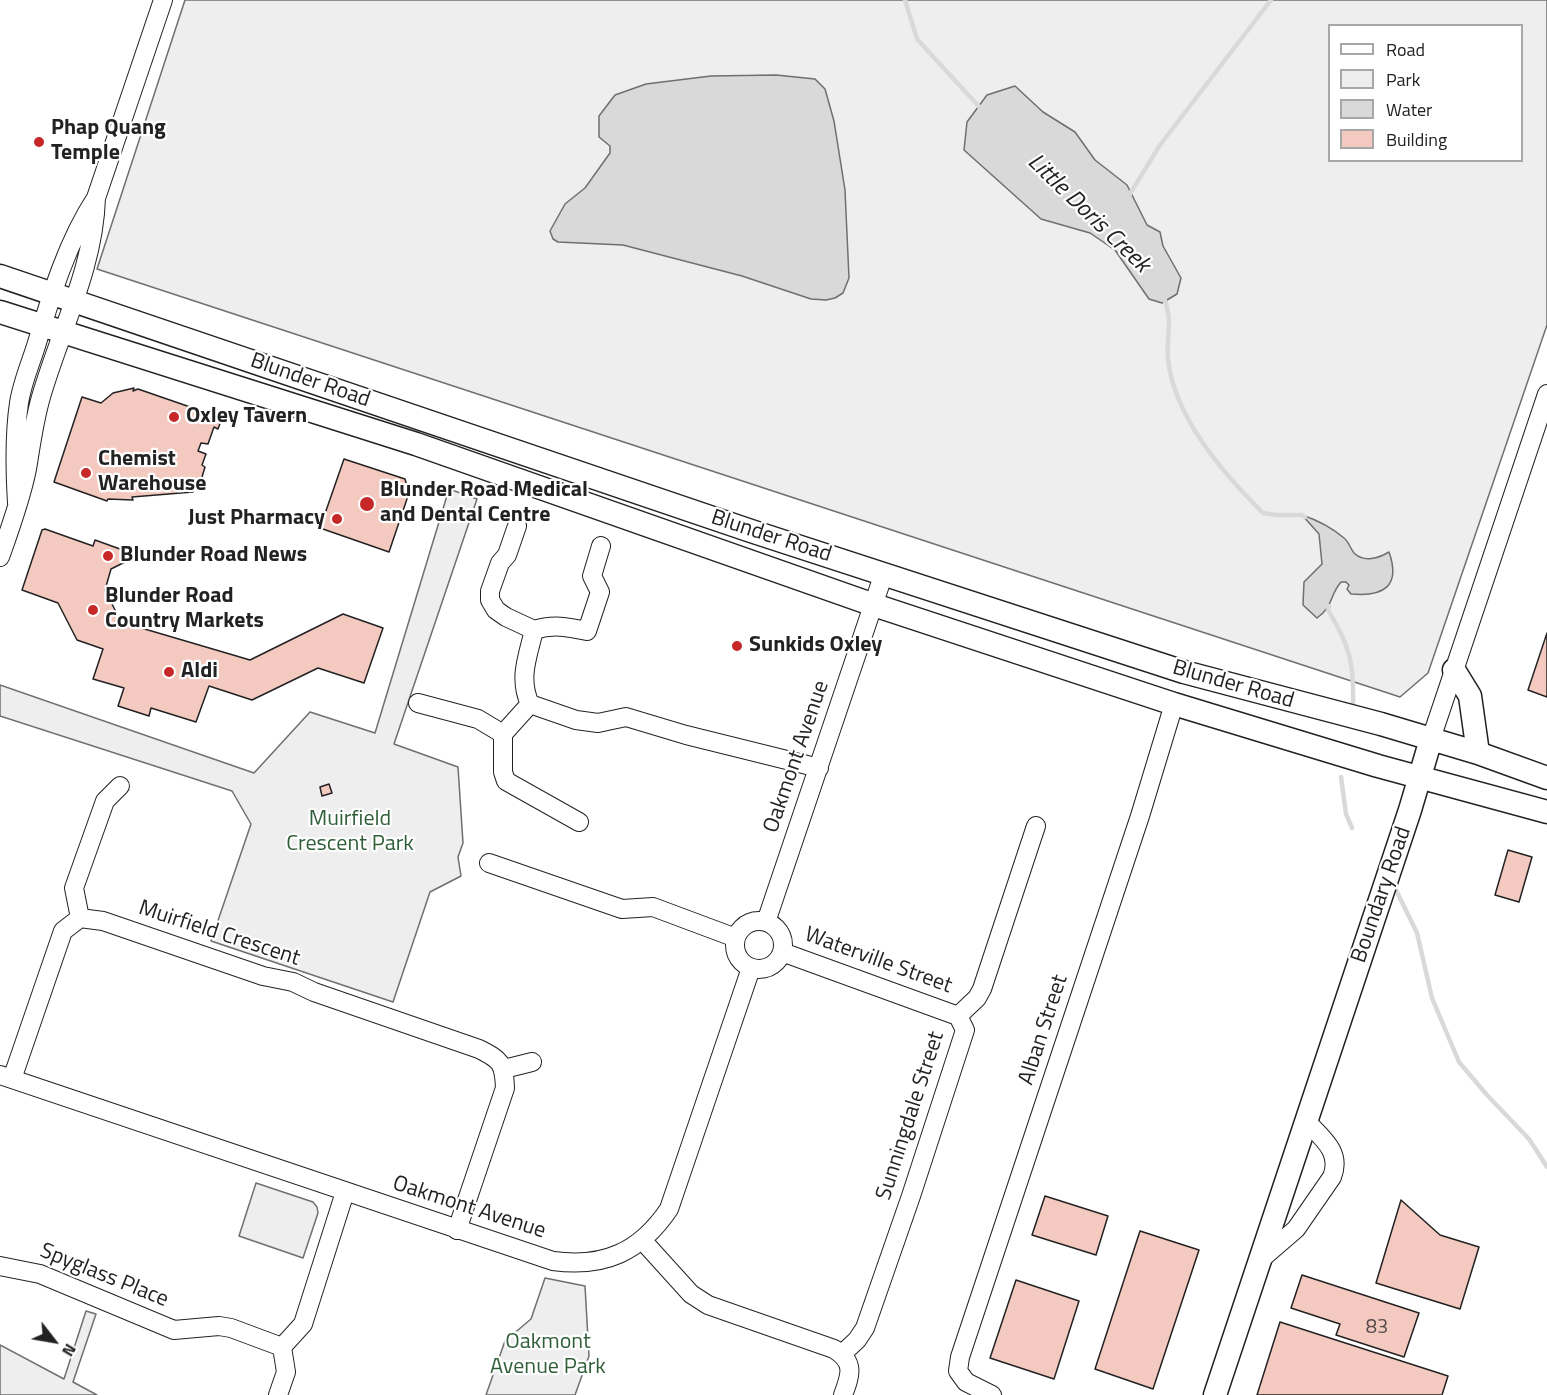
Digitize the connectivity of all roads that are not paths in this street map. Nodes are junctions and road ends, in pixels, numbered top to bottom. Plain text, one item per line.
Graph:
1 (163, 0) edge
2 (0, 276) edge
3 (64, 298) junction
4 (0, 312) edge
5 (43, 324) junction
6 (64, 331) junction
7 (1547, 396) edge
8 (17, 503) junction
9 (5, 520) edge
10 (517, 526) dead end
11 (601, 546) dead end
12 (0, 557) edge
13 (884, 573) junction
14 (874, 604) junction
15 (534, 630) junction
16 (1454, 670) junction
17 (418, 703) dead end
18 (1174, 704) junction
19 (530, 705) junction
20 (503, 734) junction
21 (1431, 739) junction
22 (1478, 753) junction
23 (819, 768) junction
24 (1420, 777) junction
25 (1547, 778) edge
26 (120, 786) dead end
27 (1547, 812) edge
28 (579, 822) dead end
29 (1036, 826) dead end
30 (489, 863) dead end
31 (80, 918) junction
32 (766, 922) junction
33 (736, 938) junction
34 (782, 952) junction
35 (751, 968) junction
36 (958, 1016) junction
37 (532, 1062) dead end
38 (504, 1069) junction
39 (6, 1077) edge
40 (1306, 1121) junction
41 (345, 1192) junction
42 (457, 1230) junction
43 (643, 1240) junction
44 (1260, 1260) junction
45 (4, 1264) edge
46 (282, 1347) junction
47 (842, 1354) junction
48 (987, 1394) edge
49 (278, 1395) edge
50 (843, 1395) edge
51 (1215, 1395) edge

1 - 3 street
2 - 3 main road, Blunder Road
3 - 5 street
3 - 6 street
3 - 13 main road, Blunder Road
4 - 5 main road, Blunder Road
5 - 6 main road, Blunder Road
5 - 8 street
6 - 8 street
6 - 14 main road, Blunder Road
7 - 16 street, Boundary Road
8 - 9 street
9 - 12 street
10 - 15 street
11 - 15 street
13 - 14 street, Oakmont Avenue
13 - 21 main road, Blunder Road
14 - 18 main road, Blunder Road
14 - 23 street, Oakmont Avenue
15 - 19 street
16 - 21 street, Boundary Road
16 - 22 main road
17 - 20 street
18 - 24 main road, Blunder Road
18 - 48 street, Alban Street
19 - 20 street
19 - 23 street
20 - 28 street
21 - 22 main road, Blunder Road
21 - 24 main road, Boundary Road
22 - 25 main road, Blunder Road
23 - 32 street, Oakmont Avenue
24 - 27 main road, Blunder Road
24 - 40 main road, Boundary Road
26 - 31 street
29 - 36 street, Sunningdale Street
30 - 33 street
31 - 38 street, Muirfield Crescent
31 - 39 street
32 - 33 street
32 - 34 street
33 - 35 street
34 - 35 street
34 - 36 street, Waterville Street
35 - 43 street, Oakmont Avenue
36 - 47 street, Sunningdale Street
37 - 38 street
38 - 42 street
39 - 41 street, Oakmont Avenue
40 - 44 main road, Boundary Road
40 - 44 street
41 - 42 street, Oakmont Avenue
41 - 46 street
42 - 43 street, Oakmont Avenue
43 - 47 street
44 - 51 main road, Boundary Road
45 - 46 street, Spyglass Place
46 - 49 street
47 - 50 street

